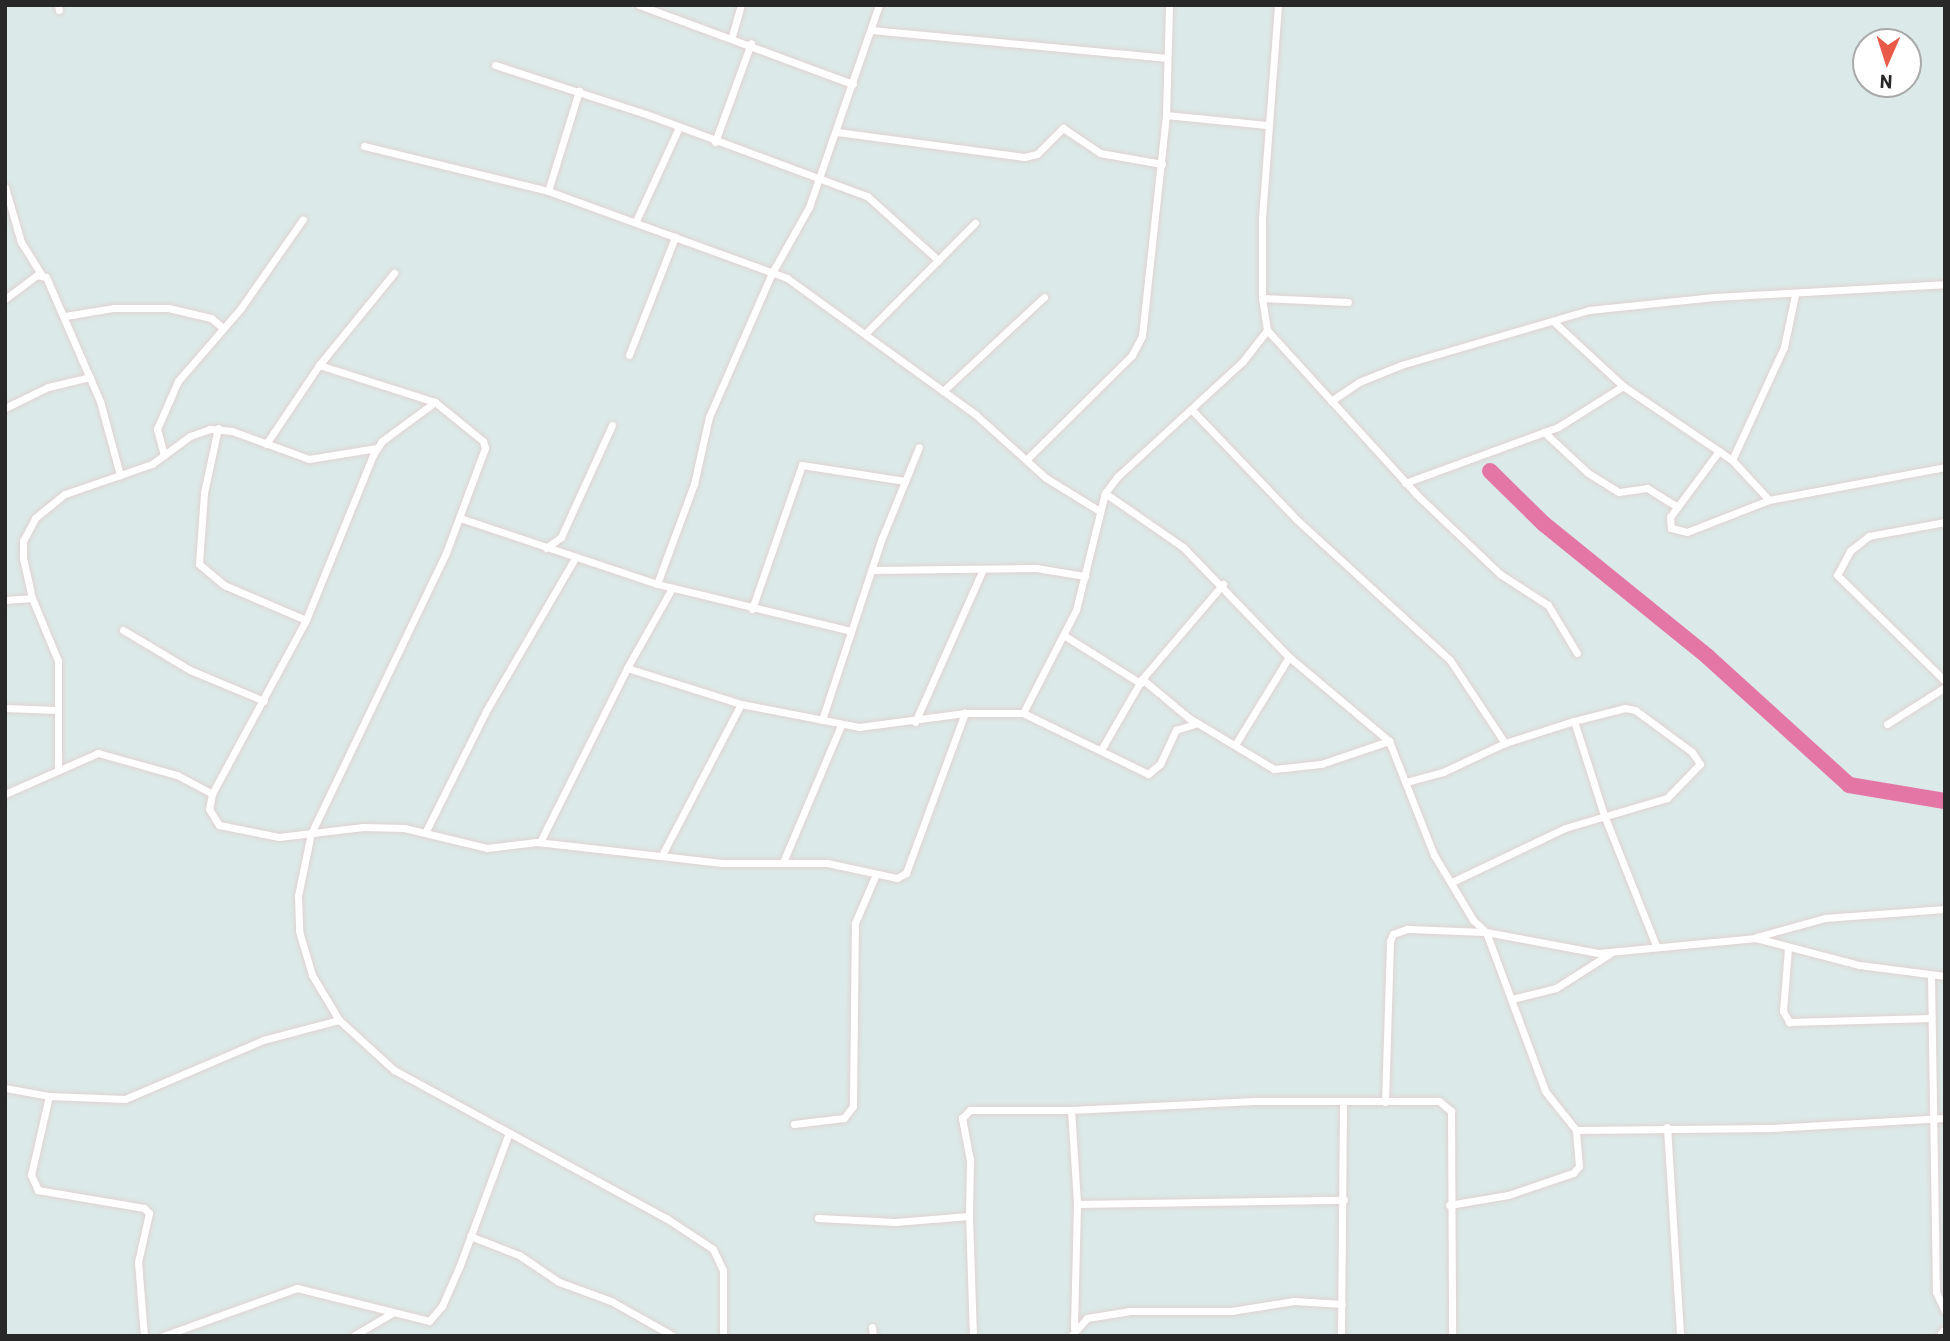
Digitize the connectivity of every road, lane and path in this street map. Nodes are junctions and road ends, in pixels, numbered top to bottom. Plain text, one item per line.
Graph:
1 (639, 5) edge
2 (741, 5) edge
3 (879, 5) edge
4 (1169, 5) edge
5 (1278, 5) edge
6 (872, 30) junction
7 (732, 36) junction
8 (751, 43) junction
9 (1167, 58) junction
10 (495, 65) dead end
11 (853, 84) junction
12 (579, 91) junction
13 (1166, 114) junction
14 (1267, 125) junction
15 (679, 127) junction
16 (836, 132) junction
17 (715, 142) junction
18 (363, 146) dead end
19 (1162, 164) junction
20 (820, 179) junction
21 (5, 187) edge
22 (548, 191) junction
23 (303, 219) dead end
24 (636, 221) junction
25 (975, 223) dead end
26 (675, 237) junction
27 (938, 260) junction
28 (394, 273) dead end
29 (772, 273) junction
30 (42, 276) junction
31 (1945, 284) edge
32 (1795, 295) junction
33 (1044, 296) dead end
34 (1262, 298) junction
35 (5, 299) edge
36 (1348, 302) dead end
37 (65, 316) junction
38 (1553, 321) junction
39 (223, 328) junction
40 (1267, 331) junction
41 (866, 333) junction
42 (629, 355) dead end
43 (319, 365) junction
44 (90, 377) junction
45 (1623, 386) junction
46 (943, 391) junction
47 (1331, 401) junction
48 (435, 402) junction
49 (5, 408) edge
50 (1191, 409) junction
51 (612, 425) dead end
52 (218, 428) junction
53 (1544, 432) junction
54 (266, 444) junction
55 (919, 447) dead end
56 (377, 448) junction
57 (1719, 451) junction
58 (164, 455) junction
59 (1027, 459) junction
60 (1731, 460) junction
61 (1945, 467) edge
62 (120, 475) junction
63 (905, 481) junction
64 (1405, 483) junction
65 (1105, 493) junction
66 (1769, 500) junction
67 (1678, 507) junction
68 (1098, 510) junction
69 (460, 518) junction
70 (1945, 522) edge
71 (561, 537) junction
72 (546, 548) junction
73 (562, 553) junction
74 (575, 558) junction
75 (984, 569) junction
76 (872, 570) junction
77 (1085, 576) junction
78 (657, 584) junction
79 (1223, 584) junction
80 (672, 588) junction
81 (32, 597) junction
82 (5, 600) edge
83 (752, 609) junction
84 (306, 620) junction
85 (123, 630) dead end
86 (851, 631) junction
87 (1065, 636) junction
88 (1577, 653) dead end
89 (1289, 657) junction
90 (627, 668) junction
91 (1141, 681) junction
92 (1945, 681) edge
93 (1945, 687) edge
94 (264, 701) junction
95 (741, 705) junction
96 (5, 708) edge
97 (56, 710) junction
98 (965, 713) junction
99 (1023, 713) junction
100 (822, 720) junction
101 (1574, 721) junction
102 (915, 722) junction
103 (1197, 723) junction
104 (1887, 724) dead end
105 (841, 725) junction
106 (1389, 741) junction
107 (1505, 743) junction
108 (1235, 746) junction
109 (1101, 750) junction
110 (58, 770) junction
111 (1406, 782) junction
112 (5, 794) edge
113 (212, 794) junction
114 (1604, 815) junction
115 (311, 833) junction
116 (425, 833) junction
117 (540, 842) junction
118 (663, 853) junction
119 (784, 860) junction
120 (876, 874) junction
121 (1452, 882) junction
122 (1945, 909) edge
123 (1486, 932) junction
124 (1756, 937) junction
125 (1656, 946) junction
126 (1788, 948) junction
127 (1611, 953) junction
128 (1931, 975) junction
129 (1945, 976) edge
130 (1512, 999) junction
131 (1930, 1018) junction
132 (338, 1020) junction
133 (5, 1088) edge
134 (49, 1096) junction
135 (1343, 1101) junction
136 (1385, 1102) junction
137 (1071, 1110) junction
138 (1935, 1118) junction
139 (1945, 1118) edge
140 (794, 1124) dead end
141 (1667, 1127) junction
142 (1576, 1130) junction
143 (508, 1135) junction
144 (1344, 1200) junction
145 (1077, 1204) junction
146 (1449, 1205) junction
147 (968, 1216) junction
148 (818, 1218) dead end
149 (470, 1236) junction
150 (1342, 1304) junction
151 (1945, 1311) edge
152 (392, 1313) junction
153 (872, 1327) dead end
154 (1072, 1332) edge
155 (660, 1333) edge
156 (144, 1336) edge
157 (163, 1336) edge
158 (353, 1336) edge
159 (673, 1336) edge
160 (723, 1336) edge
161 (873, 1336) edge
162 (972, 1336) edge
163 (1342, 1336) edge
164 (1452, 1336) edge
165 (1680, 1336) edge

1 - 7 street
2 - 7 street
3 - 6 street
4 - 9 street
5 - 14 street
6 - 9 street
6 - 11 street
7 - 8 street
8 - 11 street
8 - 17 street
9 - 13 street
10 - 12 street
11 - 16 street
12 - 15 street
12 - 22 street
13 - 14 street
13 - 19 street
14 - 34 street
15 - 17 street
15 - 24 street
16 - 19 street
16 - 20 street
17 - 20 street
18 - 22 street
19 - 59 street
20 - 27 street
20 - 29 street
21 - 30 street
22 - 24 street
23 - 39 street
24 - 26 street
25 - 27 street
26 - 29 street
26 - 42 street
27 - 41 street
28 - 43 street
29 - 41 street
29 - 78 street
30 - 35 street
30 - 37 street
31 - 32 street
32 - 38 street
32 - 60 street
33 - 46 street
34 - 36 street
34 - 40 street
37 - 39 street
37 - 44 street
38 - 45 street
38 - 47 street
39 - 58 street
40 - 47 street
40 - 50 street
41 - 46 street
43 - 48 street
43 - 54 street
44 - 49 street
44 - 62 street
45 - 53 street
45 - 57 street
46 - 59 street
47 - 64 street
48 - 56 street
48 - 69 street
50 - 65 street
50 - 107 street
51 - 71 street
52 - 54 street
52 - 58 street
52 - 84 street
53 - 64 street
53 - 67 street
54 - 56 street
55 - 63 street
56 - 84 street
57 - 60 street
57 - 67 street
58 - 62 street
59 - 68 street
60 - 66 street
61 - 66 street
62 - 81 street
63 - 76 street
63 - 83 street
64 - 88 street
65 - 68 street
65 - 79 street
66 - 67 street
68 - 77 street
69 - 72 street
69 - 115 street
70 - 92 street
71 - 72 street
71 - 73 street
72 - 73 street
73 - 74 street
74 - 78 street
74 - 116 street
75 - 76 street
75 - 77 street
75 - 102 street
76 - 86 street
77 - 87 street
78 - 80 street
79 - 89 street
79 - 91 street
80 - 83 street
80 - 90 street
81 - 82 street
81 - 97 street
83 - 86 street
84 - 94 street
85 - 94 street
86 - 100 street
87 - 91 street
87 - 99 street
89 - 106 street
89 - 108 street
90 - 95 street
90 - 117 street
91 - 103 street
91 - 109 street
93 - 104 street
94 - 113 street
95 - 100 street
95 - 118 street
96 - 97 street
97 - 110 street
98 - 99 street
98 - 102 street
98 - 120 street
99 - 109 street
100 - 105 street
101 - 107 street
101 - 114 street
101 - 114 street
102 - 105 street
103 - 108 street
103 - 109 street
105 - 119 street
106 - 108 street
106 - 111 street
107 - 111 street
110 - 112 street
110 - 113 street
111 - 121 street
113 - 115 street
114 - 121 street
114 - 125 street
115 - 116 street
115 - 132 street
116 - 117 street
117 - 118 street
118 - 119 street
119 - 120 street
120 - 140 street
121 - 123 street
122 - 124 street
123 - 127 street
123 - 130 street
123 - 136 street
124 - 125 street
124 - 126 street
125 - 127 street
126 - 128 street
126 - 131 street
127 - 130 street
128 - 129 street
128 - 131 street
130 - 142 street
131 - 138 street
132 - 134 street
132 - 143 street
133 - 134 street
134 - 156 street
135 - 136 street
135 - 137 street
135 - 144 street
136 - 146 street
137 - 145 street
137 - 147 street
138 - 139 street
138 - 141 street
138 - 151 street
141 - 142 street
141 - 165 street
142 - 146 street
143 - 149 street
143 - 160 street
144 - 145 street
144 - 150 street
145 - 154 street
146 - 164 street
147 - 148 street
147 - 162 street
149 - 152 street
149 - 155 street
150 - 154 street
150 - 163 street
152 - 157 street
152 - 158 street
153 - 161 street
155 - 159 street

